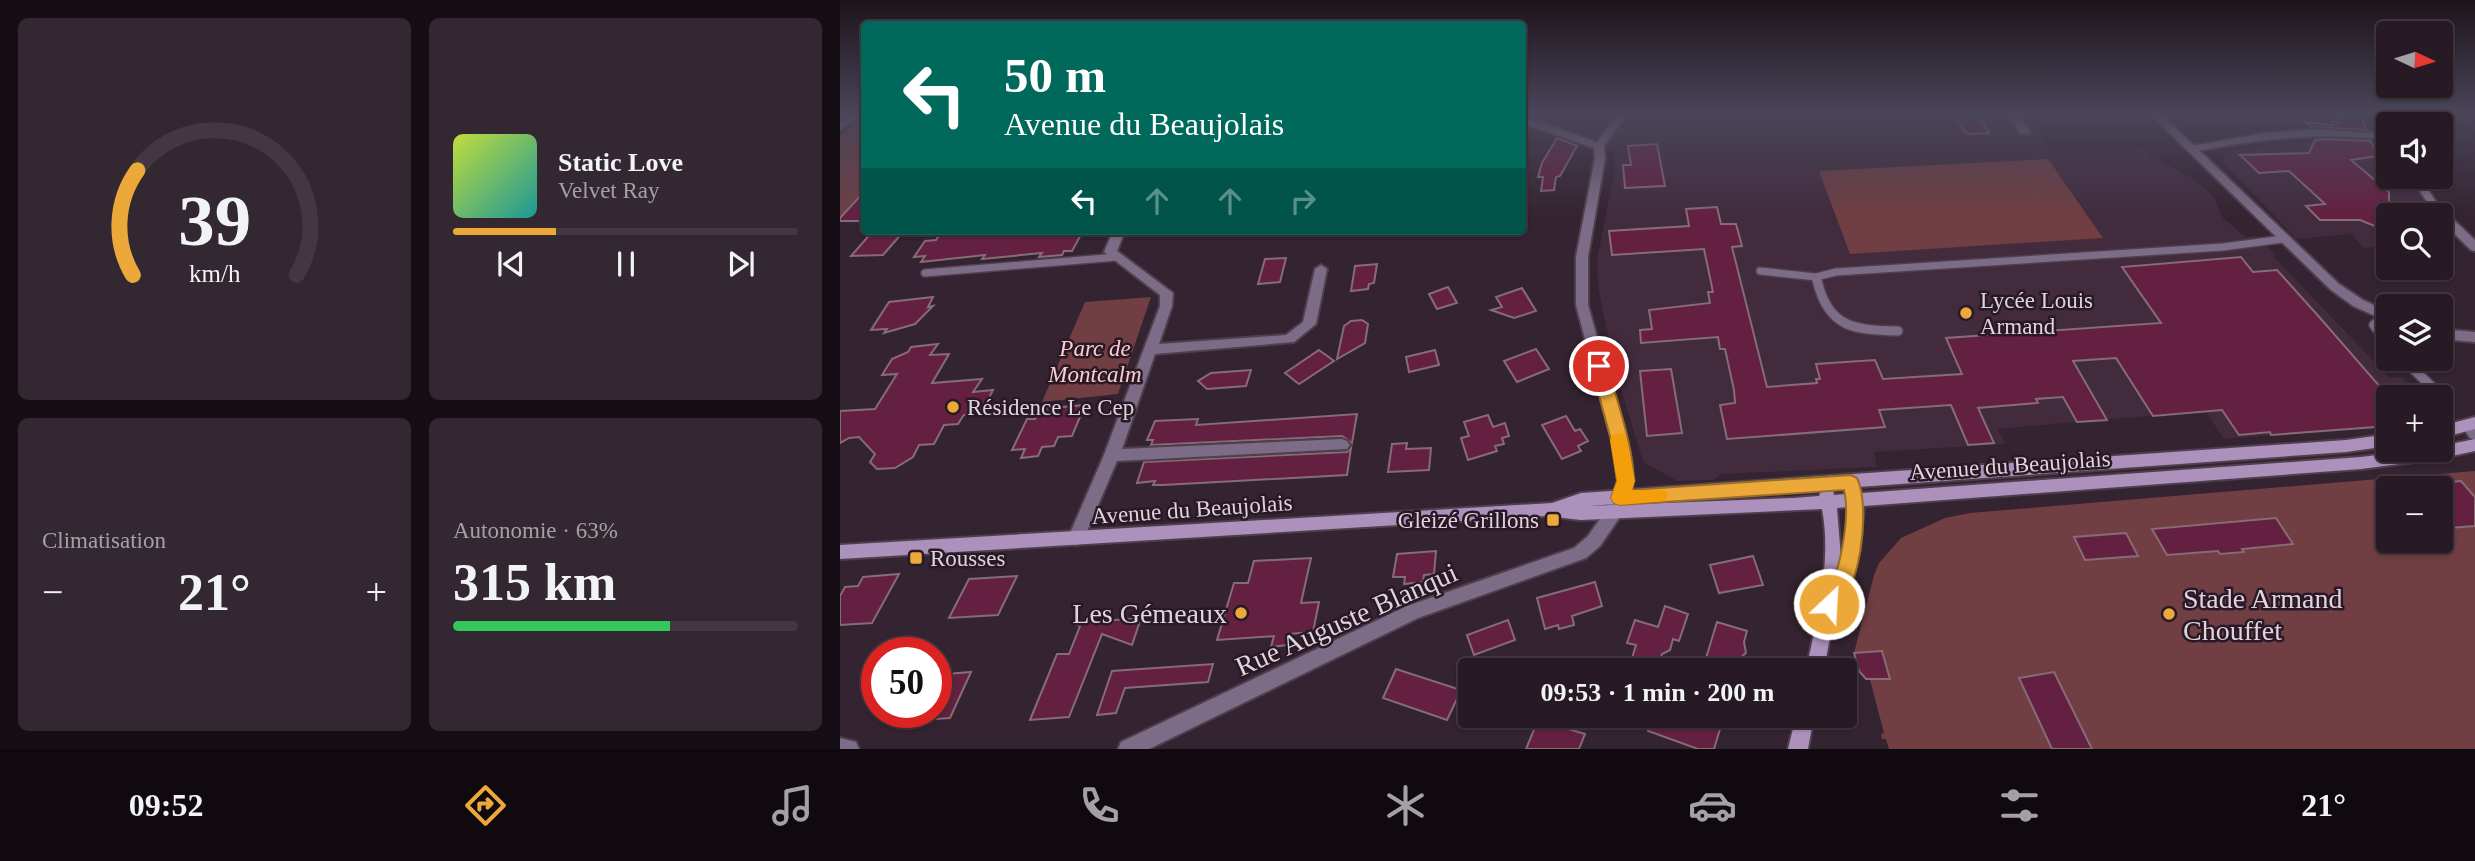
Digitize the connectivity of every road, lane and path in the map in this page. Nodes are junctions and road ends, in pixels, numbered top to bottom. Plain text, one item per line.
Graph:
1 (1599, 148) edge
2 (2200, 148) edge
3 (2192, 149) joint
4 (2423, 189) edge
5 (1117, 235) edge
6 (2284, 239) junction
7 (2475, 247) edge
8 (1117, 257) junction
9 (1321, 269) dead end
10 (1760, 271) dead end
11 (925, 273) dead end
12 (1816, 277) junction
13 (2376, 312) edge
14 (1898, 331) dead end
15 (2453, 335) edge
16 (2475, 336) edge
17 (1150, 350) junction
18 (2415, 371) edge
19 (2430, 385) edge
20 (2469, 437) edge
21 (2376, 442) edge
22 (1342, 445) dead end
23 (1112, 455) junction
24 (1851, 483) junction
25 (1824, 484) junction
26 (1856, 501) junction
27 (1829, 502) junction
28 (1617, 505) junction
29 (1076, 538) junction
30 (840, 552) edge
31 (1829, 604) junction
32 (1818, 658) edge
33 (1802, 728) edge
34 (840, 748) edge
35 (849, 749) edge
36 (1128, 749) edge
37 (1798, 749) edge

1 - 28 street
2 - 3 street
3 - 6 street
4 - 7 street
5 - 8 street
6 - 12 lane
6 - 13 street
8 - 11 lane
8 - 17 street
9 - 17 street
10 - 12 lane
12 - 14 lane
15 - 16 street
17 - 23 street
18 - 19 lane
20 - 26 main road, Avenue du Beaujolais
21 - 24 main road, Avenue du Beaujolais
22 - 23 street
23 - 29 street
24 - 25 main road, Avenue du Beaujolais
24 - 26 main road
25 - 27 main road
25 - 28 main road, Avenue du Beaujolais
26 - 27 main road, Avenue du Beaujolais
26 - 31 main road
27 - 28 main road, Avenue du Beaujolais
27 - 31 main road
28 - 29 main road, Avenue du Beaujolais
28 - 36 street, Rue Auguste Blanqui
29 - 30 main road, Avenue du Beaujolais
31 - 32 main road
33 - 37 main road
34 - 35 street

